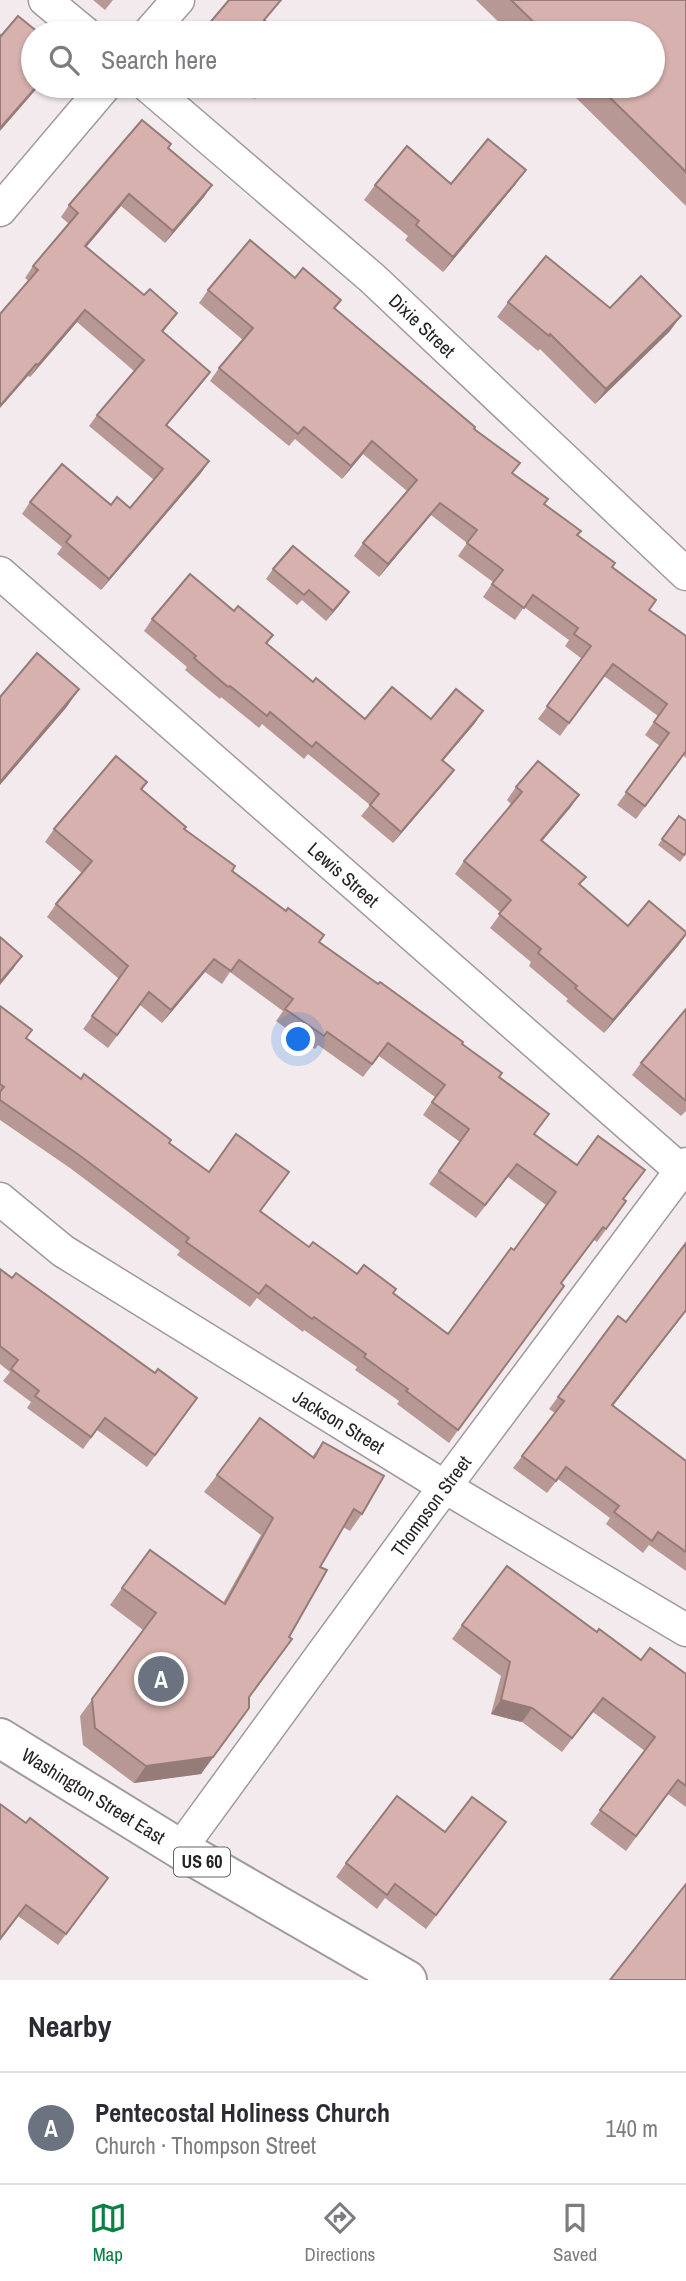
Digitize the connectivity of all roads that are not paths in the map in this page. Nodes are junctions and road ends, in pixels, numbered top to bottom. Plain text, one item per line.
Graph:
1 (45, 0) edge
2 (178, 0) edge
3 (70, 21) edge
4 (160, 21) edge
5 (95, 98) edge
6 (162, 98) edge
7 (0, 210) edge
8 (0, 573) edge
9 (686, 574) edge
10 (684, 1170) edge
11 (0, 1199) edge
12 (445, 1487) junction
13 (686, 1630) edge
14 (0, 1738) edge
15 (180, 1849) junction
16 (407, 1980) edge

1 - 3 street
2 - 4 street
5 - 7 street
6 - 9 street, Dixie Street
8 - 10 street, Lewis Street
10 - 12 street, Thompson Street
11 - 12 street, Jackson Street
12 - 13 street, Jackson Street
12 - 15 street, Thompson Street
14 - 15 main road, Washington Street East / US 60
15 - 16 main road, Washington Street East / US 60

